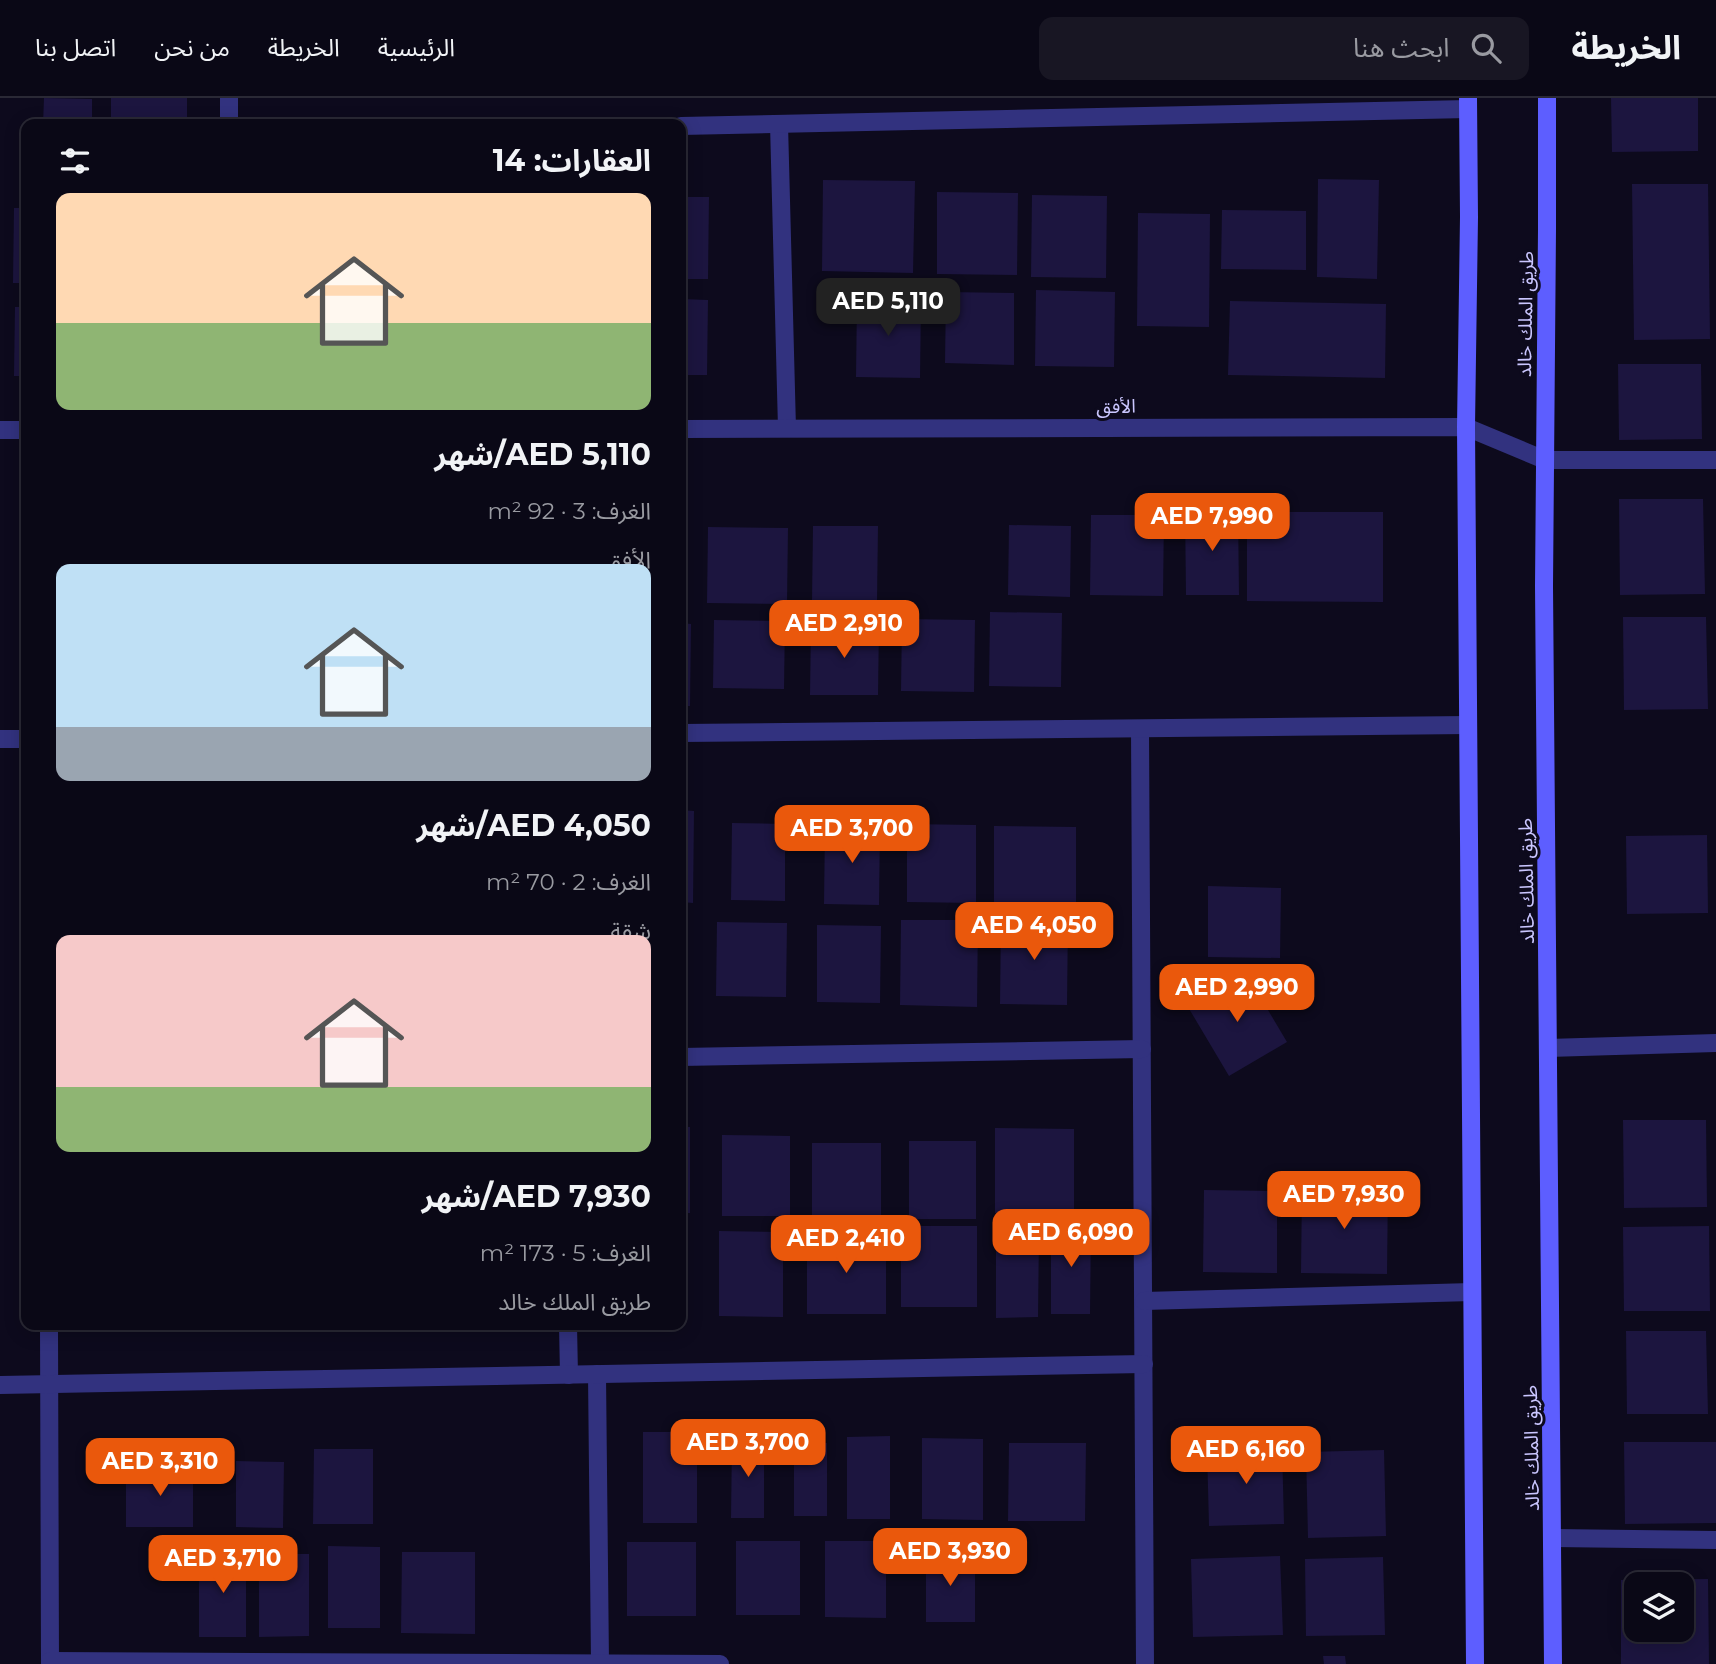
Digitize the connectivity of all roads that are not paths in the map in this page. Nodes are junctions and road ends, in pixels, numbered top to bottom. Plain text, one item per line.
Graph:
1 (229, 98) edge
2 (1547, 98) edge
3 (1468, 103) edge
4 (1181, 106) edge
5 (229, 119) edge
6 (779, 124) junction
7 (686, 126) edge
8 (1466, 426) junction
9 (787, 428) junction
10 (686, 429) edge
11 (0, 430) edge
12 (21, 430) edge
13 (1545, 460) junction
14 (1716, 460) edge
15 (1468, 725) junction
16 (1140, 729) junction
17 (686, 733) edge
18 (0, 739) edge
19 (21, 739) edge
20 (1716, 1042) edge
21 (1548, 1048) junction
22 (1142, 1049) junction
23 (686, 1057) edge
24 (1472, 1292) junction
25 (1144, 1301) junction
26 (49, 1330) edge
27 (568, 1330) edge
28 (1144, 1364) junction
29 (597, 1374) junction
30 (569, 1375) junction
31 (0, 1385) edge
32 (49, 1385) junction
33 (1553, 1538) junction
34 (1716, 1540) edge
35 (50, 1662) edge
36 (241, 1663) edge
37 (387, 1663) edge
38 (600, 1663) edge
39 (663, 1664) edge
40 (720, 1664) edge
41 (1145, 1664) edge
42 (1475, 1664) edge
43 (1553, 1664) edge

1 - 5 street
2 - 13 main road, طريق الملك خالد
3 - 4 street
3 - 8 main road
4 - 6 street
6 - 7 street
6 - 9 street
8 - 9 street, الأفق
8 - 13 street, الأفق
8 - 15 main road
9 - 10 street, الأفق
11 - 12 street
13 - 14 street
13 - 21 main road, طريق الملك خالد
15 - 16 street
15 - 24 main road
16 - 17 street
16 - 22 street
18 - 19 street
20 - 21 street
21 - 33 main road, طريق الملك خالد
22 - 23 street
22 - 25 street
24 - 25 street
24 - 42 main road
25 - 28 street
26 - 32 street
27 - 30 street
28 - 29 street
28 - 41 street
29 - 30 street
29 - 38 street
30 - 32 street
31 - 32 street
32 - 35 street
33 - 34 street
33 - 43 main road, طريق الملك خالد
35 - 36 street
36 - 37 street
37 - 38 street
38 - 39 street
39 - 40 street

